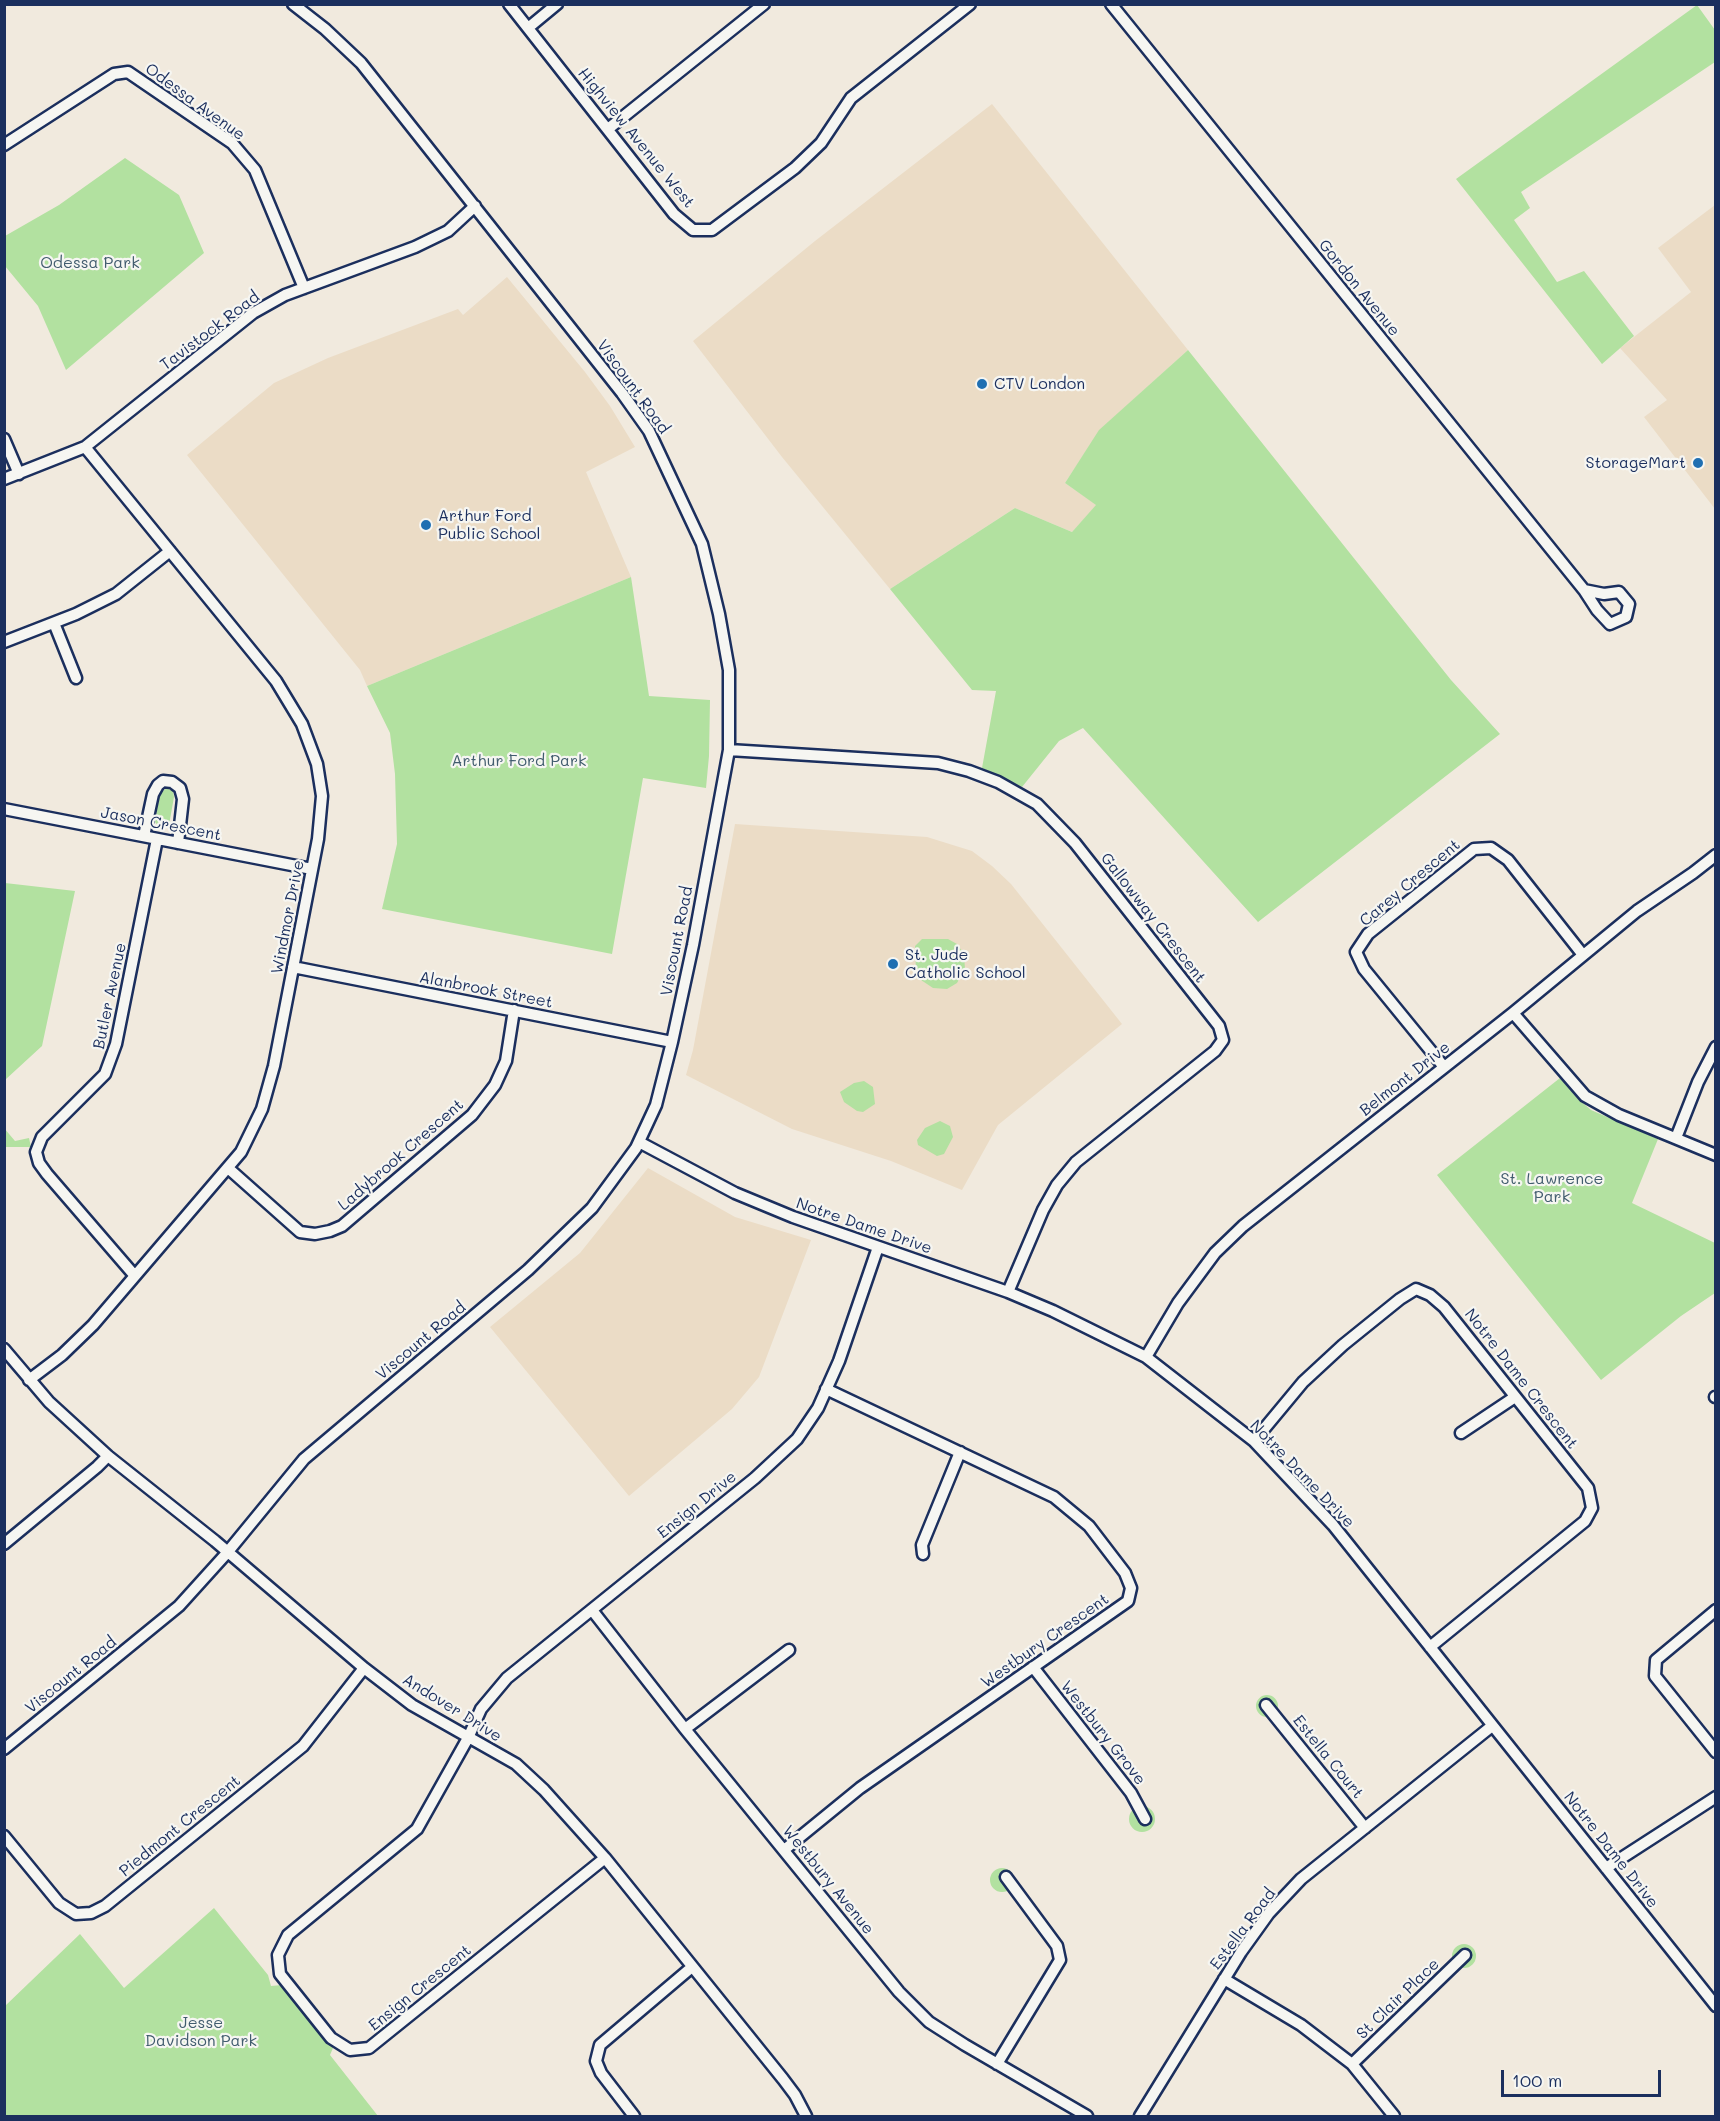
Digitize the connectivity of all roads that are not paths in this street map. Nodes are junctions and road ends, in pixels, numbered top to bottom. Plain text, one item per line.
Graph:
1 (293, 4) edge
2 (509, 4) edge
3 (557, 4) edge
4 (764, 4) edge
5 (969, 4) edge
6 (1111, 4) edge
7 (528, 28) junction
8 (608, 129) junction
9 (4, 145) edge
10 (475, 206) junction
11 (304, 288) junction
12 (4, 439) edge
13 (86, 447) junction
14 (19, 474) junction
15 (4, 479) edge
16 (170, 551) junction
17 (1584, 590) dead end
18 (54, 623) junction
19 (4, 642) edge
20 (76, 678) dead end
21 (729, 750) junction
22 (4, 809) edge
23 (144, 836) junction
24 (157, 839) junction
25 (178, 843) junction
26 (1716, 855) edge
27 (312, 869) junction
28 (1583, 955) junction
29 (293, 967) junction
30 (514, 1010) junction
31 (1513, 1013) junction
32 (672, 1042) junction
33 (1716, 1047) edge
34 (1444, 1067) junction
35 (1676, 1138) junction
36 (639, 1142) junction
37 (1716, 1155) edge
38 (228, 1168) junction
39 (878, 1247) junction
40 (135, 1276) junction
41 (1008, 1292) junction
42 (4, 1349) edge
43 (1146, 1357) junction
44 (29, 1380) junction
45 (826, 1389) junction
46 (1515, 1397) junction
47 (1461, 1433) dead end
48 (1254, 1441) junction
49 (960, 1452) junction
50 (108, 1456) junction
51 (4, 1544) edge
52 (228, 1552) junction
53 (923, 1554) dead end
54 (592, 1610) junction
55 (1716, 1610) edge
56 (1430, 1647) junction
57 (789, 1650) dead end
58 (1033, 1667) junction
59 (364, 1668) junction
60 (1266, 1705) dead end
61 (1492, 1726) junction
62 (685, 1729) junction
63 (468, 1738) junction
64 (4, 1749) edge
65 (1716, 1752) edge
66 (1716, 1797) edge
67 (1144, 1819) dead end
68 (1365, 1828) junction
69 (4, 1836) edge
70 (784, 1850) junction
71 (604, 1858) junction
72 (1606, 1868) junction
73 (1006, 1877) dead end
74 (1465, 1955) dead end
75 (692, 1967) junction
76 (1224, 1978) junction
77 (1716, 2006) edge
78 (997, 2064) junction
79 (1352, 2064) junction
80 (634, 2116) edge
81 (806, 2116) edge
82 (1088, 2116) edge
83 (1140, 2116) edge
84 (1394, 2116) edge

1 - 10 street, Viscount Road
2 - 7 street, Highview Avenue West
3 - 7 street
4 - 8 street
5 - 8 street, Highview Avenue West
6 - 17 street, Gordon Avenue
7 - 8 street, Highview Avenue West
9 - 11 street, Odessa Avenue
10 - 11 street, Tavistock Road
10 - 21 street, Viscount Road
11 - 13 street, Tavistock Road
12 - 14 street
13 - 14 street, Tavistock Road
13 - 16 street, Windmor Drive
14 - 15 street, Tavistock Road
16 - 18 street
16 - 27 street, Windmor Drive
18 - 19 street
18 - 20 street
21 - 32 street, Viscount Road
21 - 41 street, Gallowway Crescent
22 - 23 street, Jason Crescent
23 - 24 street, Jason Crescent
23 - 25 street
24 - 25 street, Jason Crescent
24 - 40 street, Butler Avenue
25 - 27 street, Jason Crescent
26 - 28 street, Belmont Drive
27 - 29 street, Windmor Drive
28 - 31 street, Belmont Drive
28 - 34 street, Carey Crescent
29 - 30 street, Alanbrook Street
29 - 38 street, Windmor Drive
30 - 32 street, Alanbrook Street
30 - 38 street, Ladybrook Crescent
31 - 34 street, Belmont Drive
31 - 35 street
32 - 36 street, Viscount Road
33 - 35 street
34 - 43 street, Belmont Drive
35 - 37 street
36 - 39 street, Notre Dame Drive
36 - 52 street, Viscount Road
38 - 40 street, Windmor Drive
39 - 41 street, Notre Dame Drive
39 - 45 street, Ensign Drive
40 - 44 street, Windmor Drive
41 - 43 street, Notre Dame Drive
42 - 44 street, Andover Drive
43 - 48 street, Notre Dame Drive
44 - 50 street, Andover Drive
45 - 49 street, Westbury Crescent
45 - 54 street, Ensign Drive
46 - 47 street
46 - 48 street, Notre Dame Crescent
46 - 56 street, Notre Dame Crescent
48 - 56 street, Notre Dame Drive
49 - 53 street
49 - 58 street, Westbury Crescent
50 - 51 street
50 - 52 street, Andover Drive
52 - 59 street, Andover Drive
52 - 64 street, Viscount Road
54 - 62 street, Westbury Avenue
54 - 63 street, Ensign Drive
55 - 65 street
56 - 61 street, Notre Dame Drive
57 - 62 street
58 - 67 street, Westbury Grove
58 - 70 street, Westbury Crescent
59 - 63 street, Andover Drive
59 - 69 street, Piedmont Crescent
60 - 68 street, Estella Court
61 - 68 street, Estella Road
61 - 72 street, Notre Dame Drive
62 - 70 street, Westbury Avenue
63 - 71 street, Andover Drive
63 - 71 street, Ensign Crescent
66 - 72 street
68 - 76 street, Estella Road
70 - 78 street, Westbury Avenue
71 - 75 street, Andover Drive
72 - 77 street, Notre Dame Drive
73 - 78 street
74 - 79 street, St Clair Place
75 - 80 street
75 - 81 street, Andover Drive
76 - 79 street
76 - 83 street, Estella Road
78 - 82 street, Westbury Avenue
79 - 84 street

